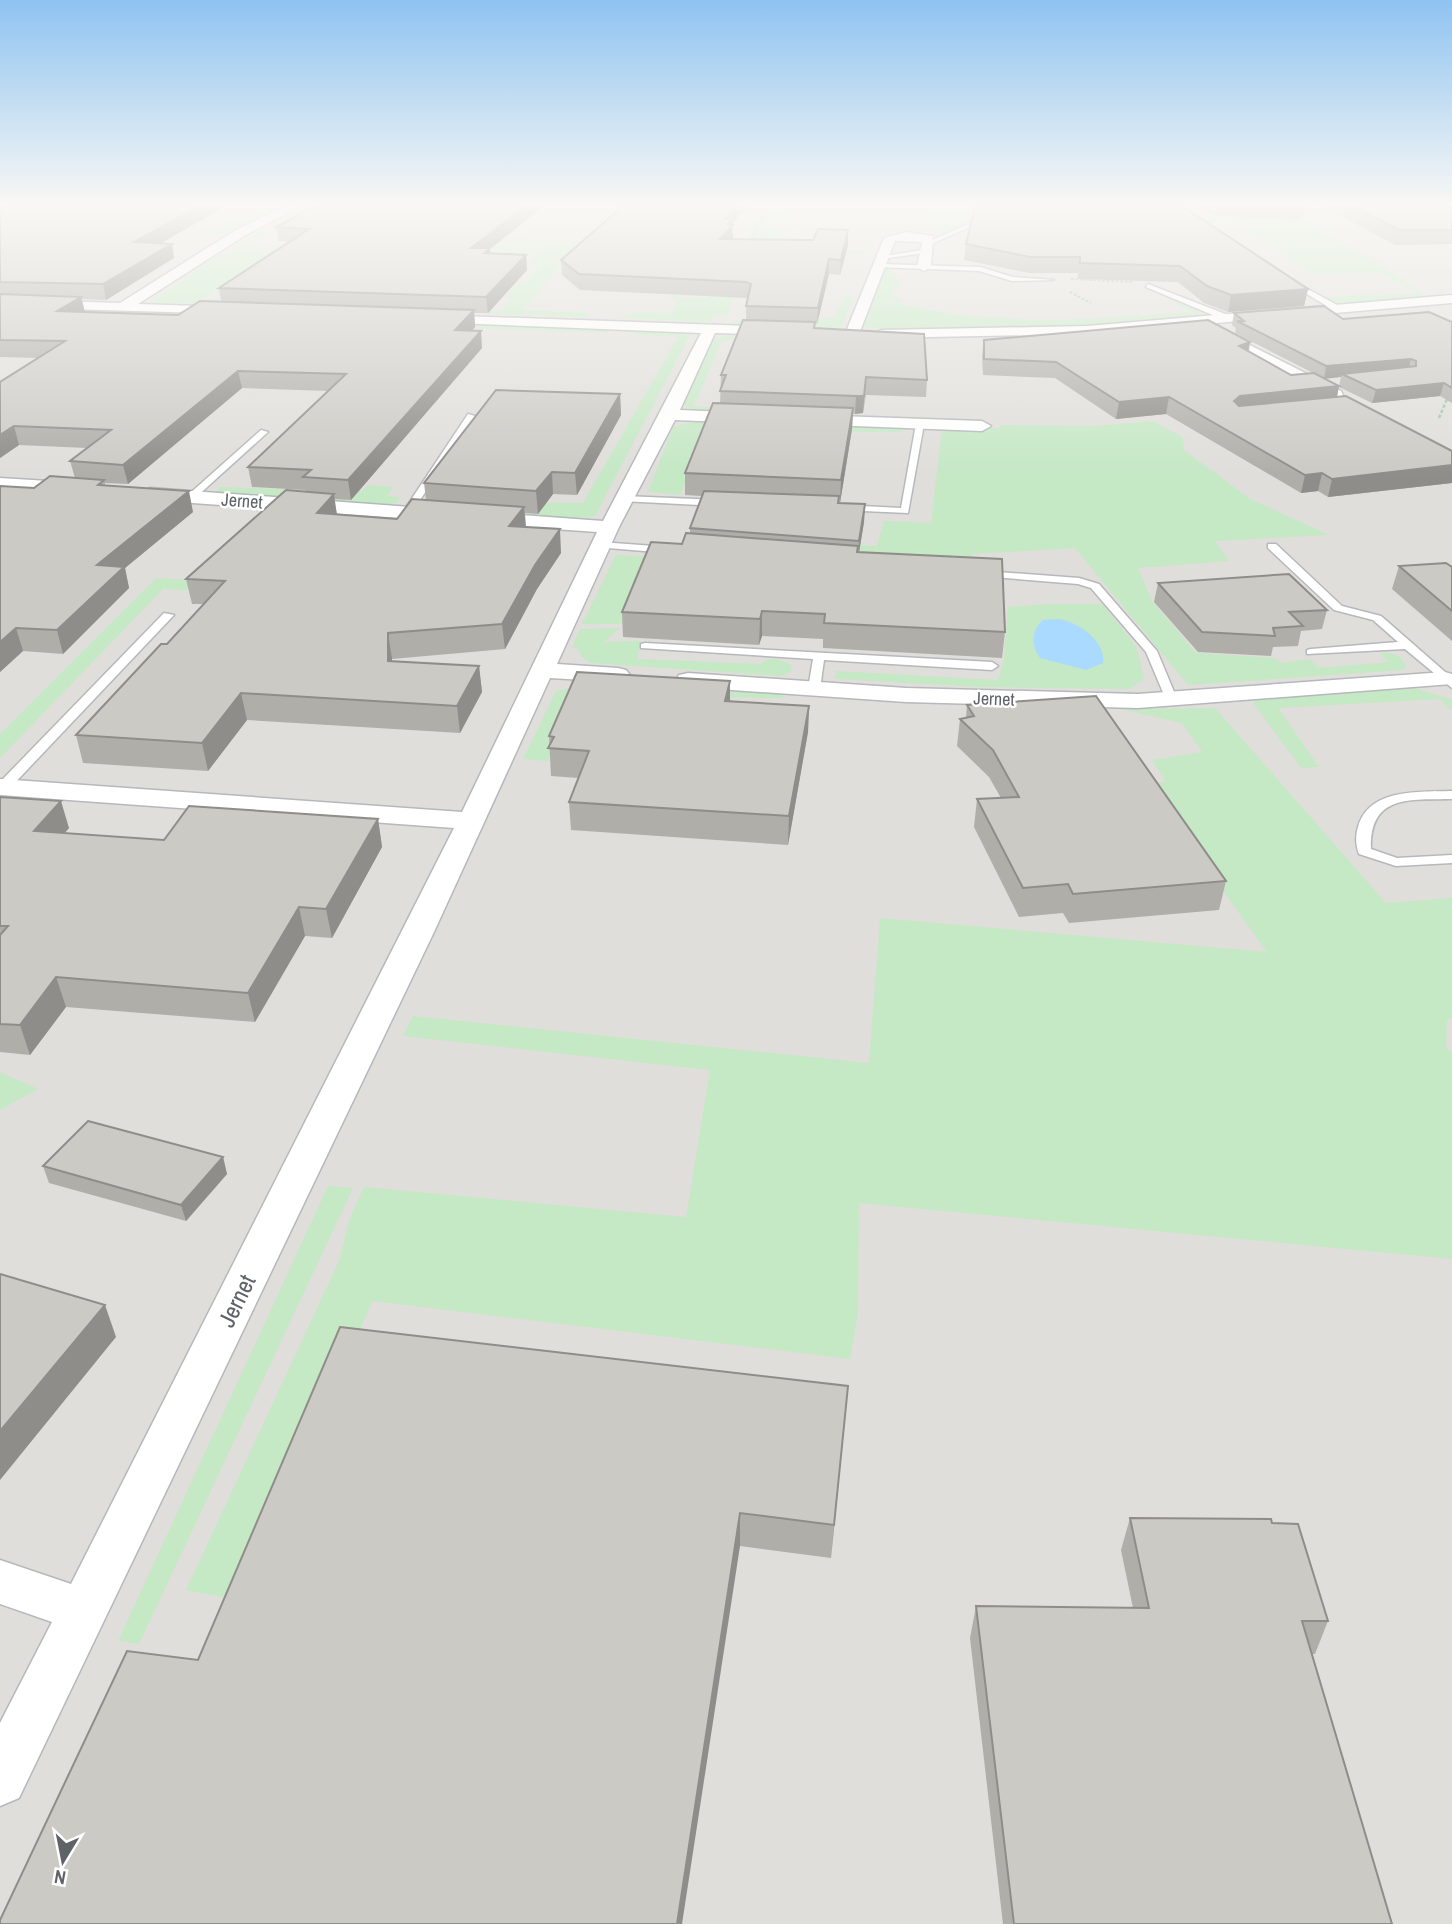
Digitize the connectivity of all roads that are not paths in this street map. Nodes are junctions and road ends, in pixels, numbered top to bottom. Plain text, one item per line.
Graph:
1 (141, 296) edge
2 (864, 296) edge
3 (1174, 296) edge
4 (1315, 296) edge
5 (1452, 299) edge
6 (0, 303) edge
7 (1402, 303) junction
8 (123, 307) junction
9 (1338, 309) junction
10 (248, 312) edge
11 (1427, 314) edge
12 (414, 318) edge
13 (1230, 319) junction
14 (1196, 322) junction
15 (710, 329) junction
16 (800, 332) edge
17 (1267, 359) junction
18 (1243, 361) edge
19 (1346, 400) edge
20 (669, 415) junction
21 (471, 416) dead end
22 (770, 419) edge
23 (797, 420) edge
24 (920, 424) junction
25 (982, 426) dead end
26 (264, 432) dead end
27 (0, 484) edge
28 (99, 491) edge
29 (133, 493) edge
30 (191, 497) junction
31 (732, 503) edge
32 (825, 507) edge
33 (408, 512) junction
34 (611, 524) junction
35 (1272, 546) dead end
36 (682, 551) edge
37 (970, 573) edge
38 (168, 615) dead end
39 (645, 646) edge
40 (1411, 648) junction
41 (1311, 652) dead end
42 (818, 656) junction
43 (992, 666) edge
44 (543, 670) junction
45 (635, 676) edge
46 (663, 678) edge
47 (1449, 682) edge
48 (814, 689) junction
49 (1171, 699) junction
50 (2, 787) edge
51 (1452, 795) edge
52 (471, 821) junction
53 (1452, 859) edge
54 (0, 1582) edge
55 (83, 1611) junction
56 (0, 1779) edge

1 - 8 street
2 - 14 street
3 - 13 lane
4 - 9 lane
5 - 7 street
6 - 8 street
7 - 9 street
7 - 11 street
8 - 10 street
9 - 13 street
12 - 15 street
13 - 14 street
14 - 17 street
15 - 16 street
15 - 20 street, Jernet
17 - 18 lane
17 - 19 street
20 - 22 street
20 - 34 street, Jernet
21 - 33 lane
23 - 24 street
24 - 25 street
24 - 32 lane
26 - 30 lane
27 - 28 street
29 - 30 street, Jernet
30 - 33 street, Jernet
31 - 34 lane
33 - 34 street, Jernet
34 - 36 lane
34 - 44 street, Jernet
35 - 40 lane, Jernet
37 - 49 lane
38 - 50 lane
39 - 42 lane
40 - 41 lane
40 - 47 lane, Jernet
42 - 43 lane
42 - 48 lane
44 - 45 street
44 - 52 street, Jernet
46 - 48 street, Jernet
47 - 49 street, Jernet
48 - 49 street, Jernet
50 - 52 street
51 - 53 lane
52 - 55 street, Jernet
54 - 55 street
55 - 56 street, Jernet

